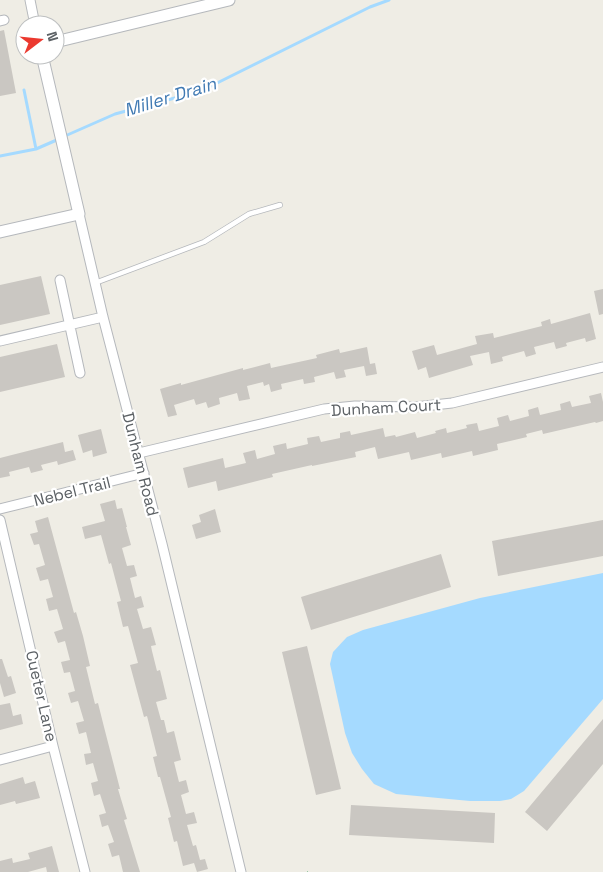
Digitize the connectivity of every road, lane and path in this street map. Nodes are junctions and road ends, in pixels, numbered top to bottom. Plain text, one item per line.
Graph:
1 (30, 0) edge
2 (229, 0) edge
3 (33, 15) edge
4 (65, 40) edge
5 (44, 65) edge
6 (280, 205) dead end
7 (79, 214) junction
8 (0, 232) edge
9 (60, 280) dead end
10 (95, 283) junction
11 (103, 317) junction
12 (70, 325) junction
13 (0, 341) edge
14 (603, 366) edge
15 (80, 373) dead end
16 (139, 453) junction
17 (144, 473) junction
18 (0, 509) edge
19 (0, 520) edge
20 (54, 746) junction
21 (0, 760) edge
22 (86, 872) edge
23 (241, 872) edge

1 - 3 street
2 - 4 street
5 - 7 street, Dunham Road
6 - 10 lane
7 - 8 street
7 - 10 street, Dunham Road
9 - 12 street
10 - 11 street, Dunham Road
11 - 12 street
11 - 16 street, Dunham Road
12 - 13 street
12 - 15 street
14 - 16 street, Dunham Court
16 - 17 street, Dunham Road
17 - 18 street, Nebel Trail
17 - 23 street, Dunham Road
19 - 20 street, Cueter Lane
20 - 21 street
20 - 22 street, Cueter Lane

